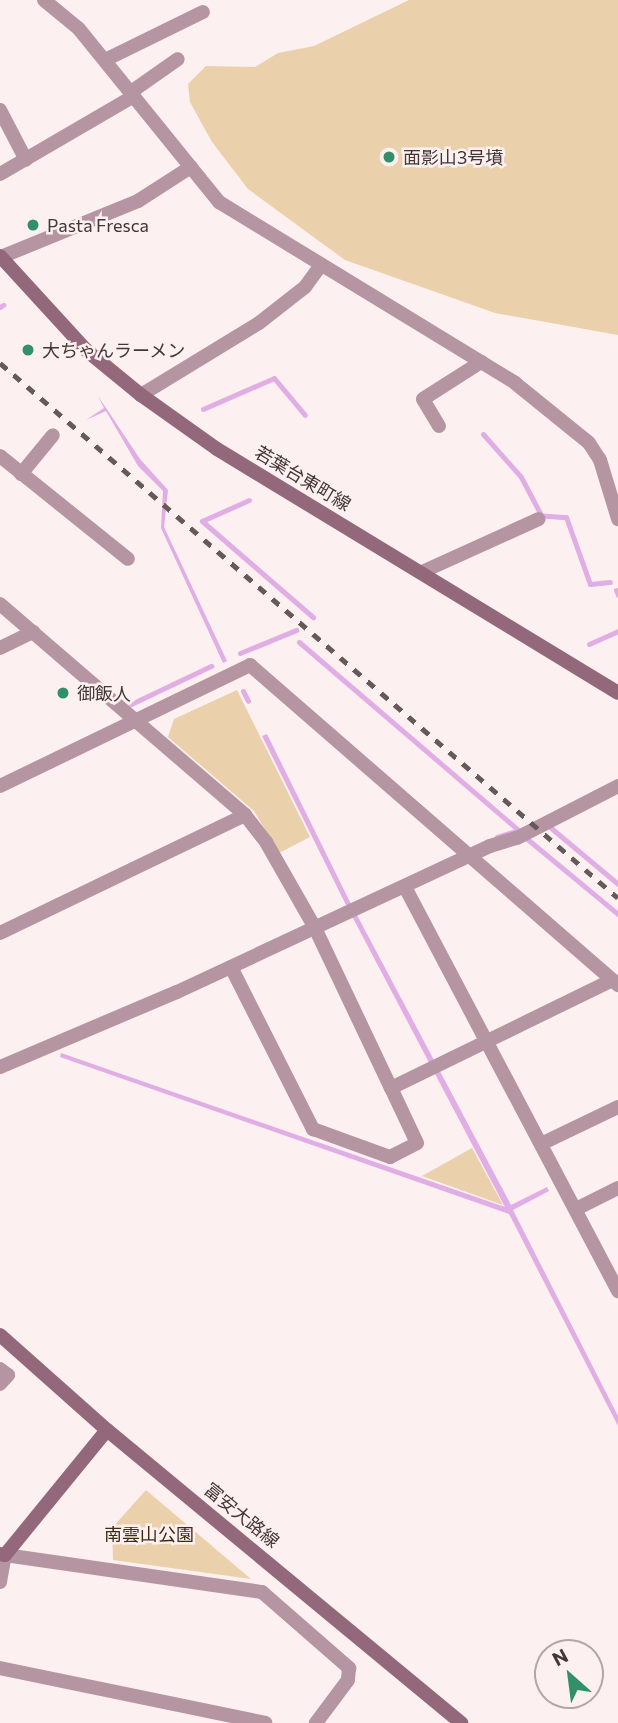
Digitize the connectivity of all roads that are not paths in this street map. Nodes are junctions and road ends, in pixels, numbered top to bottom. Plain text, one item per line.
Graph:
1 (44, 0) edge
2 (203, 12) dead end
3 (178, 58) dead end
4 (105, 60) junction
5 (133, 94) junction
6 (0, 110) edge
7 (26, 160) junction
8 (191, 167) junction
9 (0, 174) edge
10 (0, 256) edge
11 (320, 267) junction
12 (481, 362) junction
13 (141, 395) junction
14 (439, 426) dead end
15 (52, 435) dead end
16 (1, 459) edge
17 (21, 474) junction
18 (539, 519) dead end
19 (618, 519) edge
20 (128, 559) dead end
21 (422, 572) junction
22 (0, 604) edge
23 (33, 632) junction
24 (0, 648) edge
25 (618, 693) edge
26 (141, 722) junction
27 (0, 786) edge
28 (618, 786) edge
29 (245, 816) junction
30 (472, 856) junction
31 (405, 887) junction
32 (315, 928) junction
33 (0, 933) edge
34 (231, 967) junction
35 (615, 983) edge
36 (488, 1039) junction
37 (0, 1067) edge
38 (391, 1087) junction
39 (618, 1107) edge
40 (543, 1143) junction
41 (618, 1188) edge
42 (576, 1209) junction
43 (618, 1290) edge
44 (0, 1335) edge
45 (0, 1369) edge
46 (0, 1384) edge
47 (107, 1430) junction
48 (3, 1554) edge
49 (0, 1583) edge
50 (0, 1668) edge
51 (265, 1723) edge
52 (316, 1723) edge
53 (461, 1723) edge

1 - 4 street
2 - 4 street
3 - 5 street
4 - 5 street
5 - 7 street
5 - 8 street
6 - 7 street
7 - 9 street
8 - 10 street
8 - 11 street
10 - 13 street, 若葉台東町線
11 - 12 street
11 - 13 street
12 - 14 street
12 - 19 street
13 - 21 street, 若葉台東町線
15 - 17 street
16 - 17 street
17 - 20 street
18 - 21 street
21 - 25 street, 若葉台東町線
22 - 23 street
23 - 24 street
23 - 26 street
26 - 27 street
26 - 29 street
26 - 30 street
28 - 30 street
29 - 32 street
29 - 33 street
30 - 31 street
30 - 35 street
31 - 32 street
31 - 36 street
32 - 34 street
32 - 38 street
34 - 37 street
34 - 38 street
35 - 36 street
36 - 38 street
36 - 40 street
39 - 40 street
40 - 42 street
41 - 42 street
42 - 43 street
44 - 47 street, 富安大路線
45 - 46 street
47 - 48 street
47 - 53 street, 富安大路線
48 - 49 street
48 - 52 street
50 - 51 street

